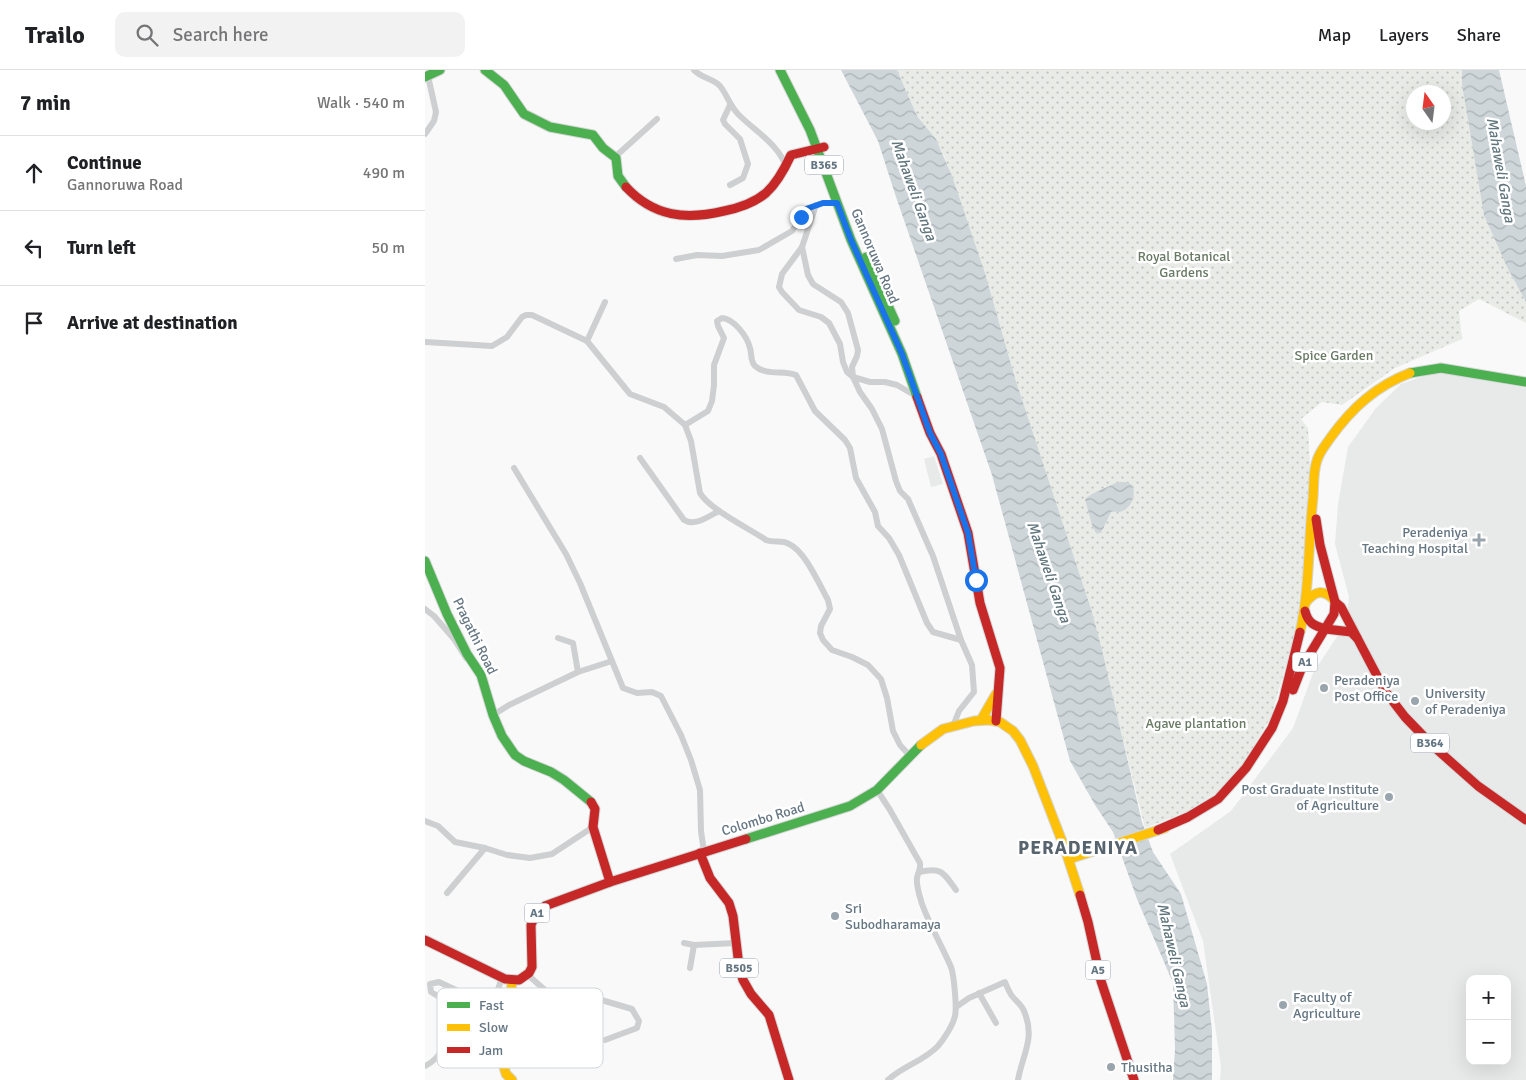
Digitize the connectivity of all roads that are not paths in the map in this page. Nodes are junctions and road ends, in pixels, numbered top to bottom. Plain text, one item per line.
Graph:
1 (440, 70) edge
2 (485, 70) edge
3 (694, 70) edge
4 (780, 70) edge
5 (788, 70) edge
6 (426, 76) edge
7 (730, 105) junction
8 (657, 119) dead end
9 (425, 134) edge
10 (821, 148) junction
11 (616, 156) junction
12 (786, 166) junction
13 (730, 185) dead end
14 (837, 203) junction
15 (817, 205) junction
16 (801, 247) junction
17 (676, 259) dead end
18 (864, 261) junction
19 (605, 302) dead end
20 (587, 341) junction
21 (425, 342) edge
22 (853, 377) junction
23 (1526, 382) edge
24 (917, 396) junction
25 (685, 425) junction
26 (1330, 439) junction
27 (941, 454) junction
28 (640, 458) dead end
29 (514, 468) dead end
30 (719, 511) junction
31 (425, 562) edge
32 (1335, 602) junction
33 (1305, 606) junction
34 (425, 609) edge
35 (1326, 629) junction
36 (558, 638) dead end
37 (961, 640) junction
38 (1361, 642) junction
39 (612, 661) junction
40 (578, 672) junction
41 (482, 679) junction
42 (999, 689) junction
43 (493, 715) junction
44 (981, 720) junction
45 (996, 721) junction
46 (953, 726) junction
47 (910, 756) junction
48 (877, 790) junction
49 (1526, 820) edge
50 (425, 821) edge
51 (593, 827) junction
52 (1158, 830) junction
53 (485, 848) junction
54 (702, 852) junction
55 (1069, 859) junction
56 (919, 872) junction
57 (610, 882) junction
58 (956, 890) dead end
59 (447, 893) dead end
60 (425, 940) edge
61 (684, 943) dead end
62 (736, 943) junction
63 (694, 945) junction
64 (690, 968) dead end
65 (528, 975) junction
66 (502, 977) junction
67 (513, 981) junction
68 (452, 988) edge
69 (499, 988) edge
70 (512, 988) edge
71 (542, 988) edge
72 (979, 993) junction
73 (437, 996) edge
74 (603, 1000) edge
75 (956, 1006) junction
76 (996, 1023) dead end
77 (605, 1040) dead end
78 (1125, 1050) junction
79 (437, 1057) edge
80 (425, 1066) edge
81 (504, 1068) edge
82 (511, 1080) edge
83 (789, 1080) edge
84 (888, 1080) edge
85 (1018, 1080) edge
86 (1128, 1080) edge
87 (1134, 1080) edge

1 - 6 main road
2 - 11 main road
3 - 7 street
4 - 10 main road, Gannoruwa Road / B365
5 - 10 main road, Gannoruwa Road / B365
6 - 9 street
7 - 12 street
7 - 13 street
8 - 11 street
10 - 12 main road
10 - 14 main road, Gannoruwa Road / B365
10 - 18 main road, Gannoruwa Road / B365
11 - 12 main road
14 - 15 street
14 - 18 main road, Gannoruwa Road / B365
15 - 16 street
15 - 17 street
16 - 22 street
16 - 22 street
18 - 24 main road, Gannoruwa Road / B365
18 - 27 main road, Gannoruwa Road / B365
19 - 20 street
20 - 21 street
20 - 25 street
22 - 24 street
22 - 37 street
23 - 26 main road, A1
24 - 27 main road, Gannoruwa Road / B365
25 - 30 street
25 - 37 street
26 - 32 main road, A1
26 - 33 main road, A1
27 - 42 main road, Gannoruwa Road / B365
28 - 30 street
29 - 39 street
30 - 47 street
31 - 41 main road, Pragathi Road
32 - 33 main road
32 - 35 main road, A1
32 - 38 main road, B364
33 - 35 main road
33 - 52 main road, A1
34 - 41 street
35 - 38 main road
35 - 52 main road, A1
36 - 40 street
37 - 46 street
38 - 49 main road, B364
39 - 40 street
39 - 54 street
40 - 43 street
41 - 43 main road, Pragathi Road
42 - 44 main road
42 - 45 main road, Gannoruwa Road / B365
43 - 51 main road, Pragathi Road
44 - 45 main road, Colombo Road / A1
44 - 46 main road, Colombo Road / A1
45 - 55 main road
46 - 47 main road, Colombo Road / A1
47 - 48 main road, Colombo Road / A1
48 - 54 main road, Colombo Road / A1
48 - 56 street
50 - 53 street
51 - 53 street
51 - 57 main road, Pragathi Road
52 - 55 main road, A1
53 - 59 street
54 - 57 main road, Colombo Road / A1
54 - 62 main road, B505
55 - 78 main road, A5
56 - 58 street
56 - 75 street
57 - 65 main road, Colombo Road / A1
60 - 66 main road
61 - 63 street
62 - 63 street
62 - 83 main road, B505
63 - 64 street
65 - 67 main road
65 - 71 street
66 - 67 main road
66 - 69 street
67 - 70 main road
68 - 73 street
72 - 75 street
72 - 76 street
72 - 85 street
74 - 77 street
75 - 84 street
78 - 86 street
78 - 87 main road, A5
79 - 80 street
81 - 82 main road

